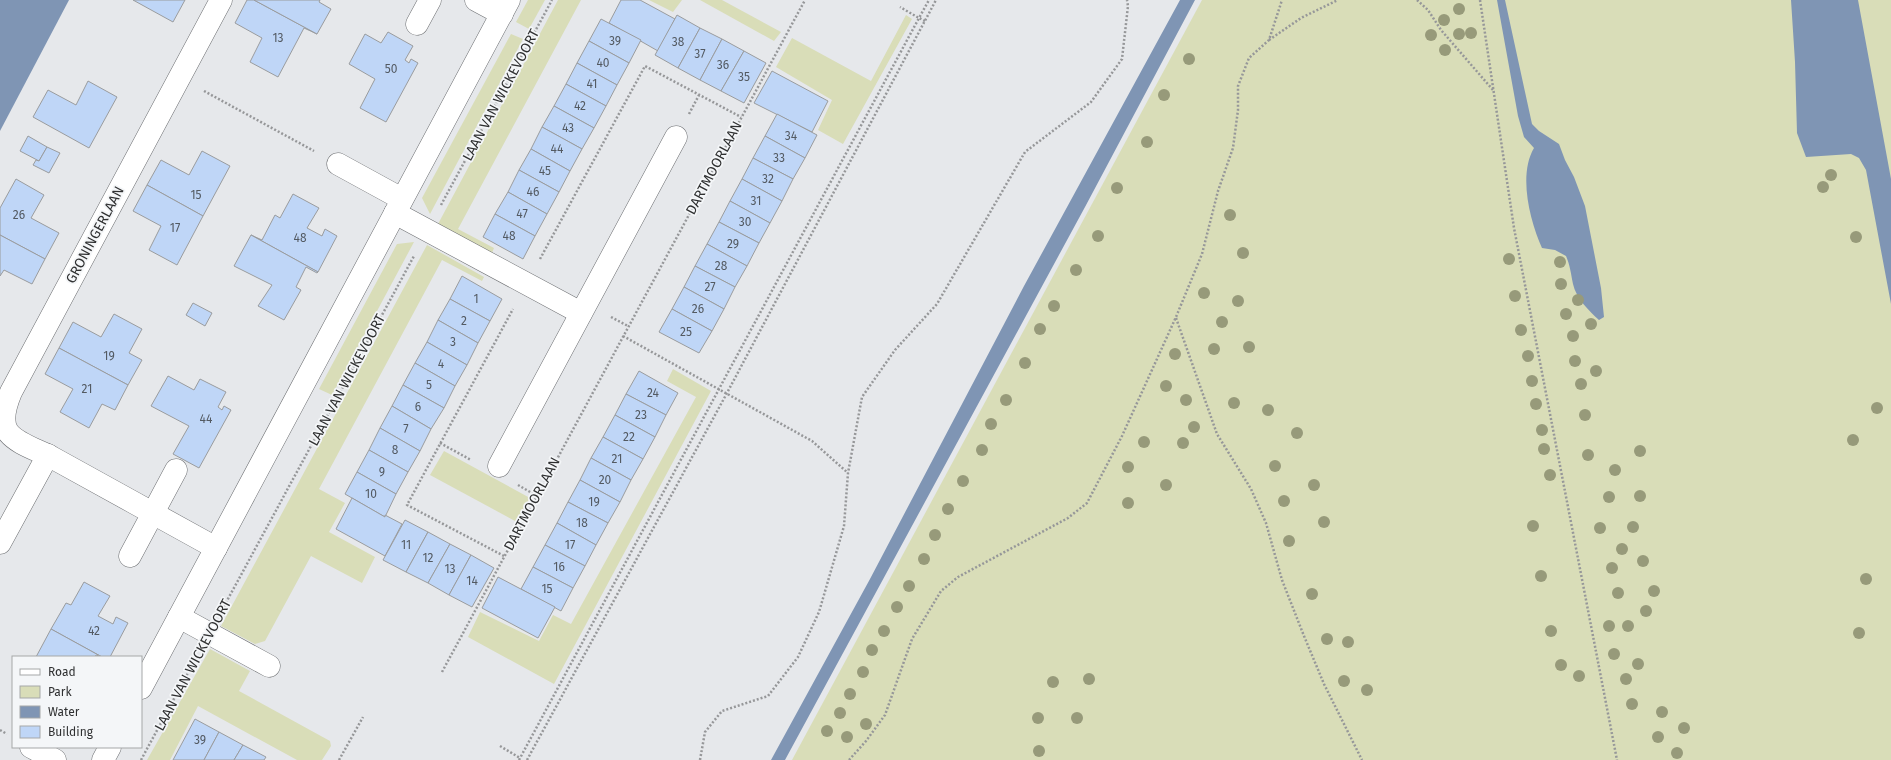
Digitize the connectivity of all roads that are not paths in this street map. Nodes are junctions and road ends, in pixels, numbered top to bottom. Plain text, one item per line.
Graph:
1 (221, 0) edge
2 (430, 0) edge
3 (476, 0) edge
4 (505, 7) edge
5 (417, 24) dead end
6 (676, 137) dead end
7 (338, 164) road end
8 (399, 206) junction
9 (581, 313) junction
10 (48, 455) junction
11 (499, 466) dead end
12 (176, 470) dead end
13 (153, 513) junction
14 (0, 543) edge
15 (216, 548) junction
16 (130, 556) dead end
17 (179, 617) junction
18 (269, 666) dead end
19 (142, 686) edge
20 (33, 748) edge
21 (109, 748) edge
22 (55, 760) edge
23 (103, 760) edge

1 - 10 street, GRONINGERLAAN
2 - 5 street
3 - 4 street
4 - 8 street
6 - 9 street
7 - 8 street
8 - 9 street
8 - 15 street
9 - 11 street
10 - 13 street, GRONINGERLAAN
10 - 14 street
12 - 13 street
13 - 15 street, GRONINGERLAAN
13 - 16 street
15 - 17 street
17 - 18 street
17 - 19 street
20 - 22 street
21 - 23 street

